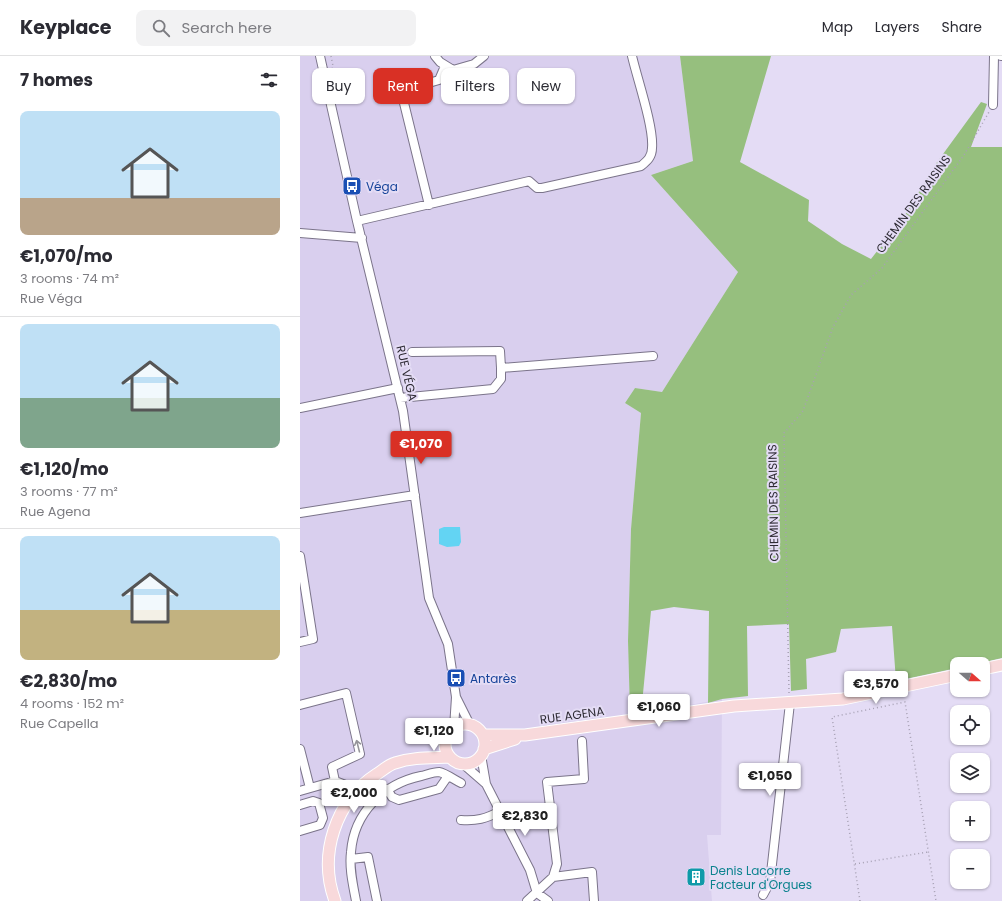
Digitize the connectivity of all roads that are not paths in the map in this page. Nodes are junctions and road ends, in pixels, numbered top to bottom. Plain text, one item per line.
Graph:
1 (320, 56) edge
2 (436, 56) edge
3 (484, 56) edge
4 (632, 56) edge
5 (994, 56) edge
6 (445, 66) junction
7 (993, 105) road end
8 (428, 205) junction
9 (357, 221) junction
10 (300, 233) edge
11 (362, 238) junction
12 (412, 352) dead end
13 (653, 356) dead end
14 (501, 368) junction
15 (398, 388) junction
16 (400, 398) junction
17 (300, 408) edge
18 (415, 495) junction
19 (300, 513) edge
20 (300, 556) edge
21 (300, 642) edge
22 (1002, 665) edge
23 (990, 668) edge
24 (950, 677) edge
25 (456, 697) junction
26 (790, 703) junction
27 (300, 705) edge
28 (470, 726) junction
29 (454, 728) junction
30 (483, 735) junction
31 (525, 735) junction
32 (445, 740) junction
33 (582, 741) dead end
34 (300, 749) edge
35 (482, 752) junction
36 (421, 757) junction
37 (450, 757) junction
38 (463, 764) junction
39 (448, 776) junction
40 (335, 781) junction
41 (461, 782) dead end
42 (486, 784) junction
43 (310, 788) junction
44 (356, 789) junction
45 (388, 789) junction
46 (300, 791) edge
47 (300, 805) edge
48 (500, 811) junction
49 (461, 820) dead end
50 (300, 831) edge
51 (351, 859) junction
52 (553, 877) junction
53 (537, 893) junction
54 (764, 895) dead end
55 (335, 901) edge
56 (356, 901) edge
57 (377, 901) edge
58 (527, 901) edge
59 (548, 901) edge
60 (594, 901) edge

1 - 9 street, RUE VÉGA
2 - 6 street
3 - 6 street
4 - 8 street
5 - 7 street
6 - 8 street
8 - 9 street
9 - 11 street, RUE VÉGA
10 - 11 street
11 - 15 street, RUE VÉGA
12 - 14 street
13 - 14 street
14 - 16 street
15 - 16 street, RUE VÉGA
15 - 17 street
16 - 18 street, RUE VÉGA
18 - 19 street
18 - 25 street, RUE VÉGA
20 - 21 street
22 - 23 main road
24 - 26 main road, RUE AGENA
25 - 28 street, RUE VÉGA
25 - 29 street, RUE VÉGA
26 - 31 main road, RUE AGENA
26 - 54 street
40 -> 27 street
28 - 29 main road
28 - 30 main road
29 - 32 main road
30 - 31 main road, RUE AGENA
30 - 35 main road
31 - 35 main road, RUE AGENA
32 - 36 main road
32 - 37 main road
33 - 52 street
34 - 43 street
35 - 38 main road
35 - 42 street
36 - 37 main road
36 - 44 main road
37 - 38 main road
38 - 42 street
39 - 41 street
39 - 45 street
39 - 45 street
40 - 43 street
40 - 44 street
42 - 48 street
43 - 46 street
44 - 55 main road
45 - 51 street
47 - 50 street
48 - 49 street
48 - 53 street
51 - 56 street
51 - 57 street
52 - 53 street
52 - 60 street
53 - 58 street
53 - 59 street

